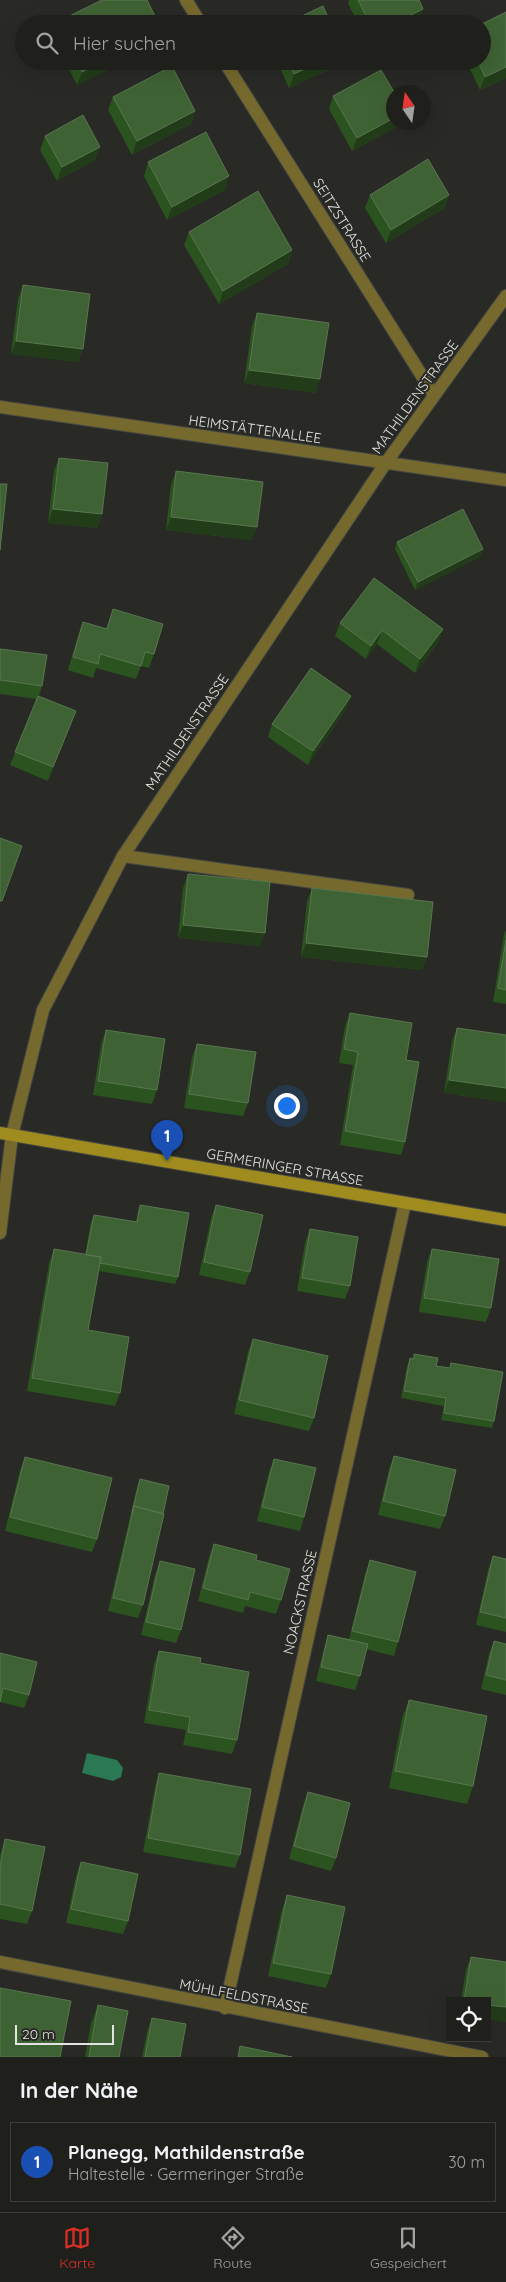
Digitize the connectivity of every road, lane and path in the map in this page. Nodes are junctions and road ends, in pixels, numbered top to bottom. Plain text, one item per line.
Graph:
1 (186, 0) edge
2 (195, 15) edge
3 (230, 70) edge
4 (506, 296) edge
5 (434, 395) junction
6 (0, 407) edge
7 (385, 464) junction
8 (506, 480) edge
9 (123, 856) junction
10 (408, 895) dead end
11 (6, 1134) edge
12 (404, 1203) junction
13 (506, 1220) edge
14 (0, 1233) edge
15 (0, 1962) edge
16 (225, 2008) junction
17 (482, 2057) edge

1 - 2 street
3 - 5 street, SEITZSTRASSE
4 - 5 street, MATHILDENSTRASSE
5 - 7 street, MATHILDENSTRASSE
6 - 7 street, HEIMSTÄTTENALLEE
7 - 8 street, HEIMSTÄTTENALLEE
7 - 9 street, MATHILDENSTRASSE
9 - 10 street
9 - 11 street, MATHILDENSTRASSE
11 - 12 main road, GERMERINGER STRASSE
11 - 14 street, MATHILDENSTRASSE
12 - 13 main road, GERMERINGER STRASSE
12 - 16 street, NOACKSTRASSE
15 - 16 street, MÜHLFELDSTRASSE
16 - 17 street, MÜHLFELDSTRASSE

